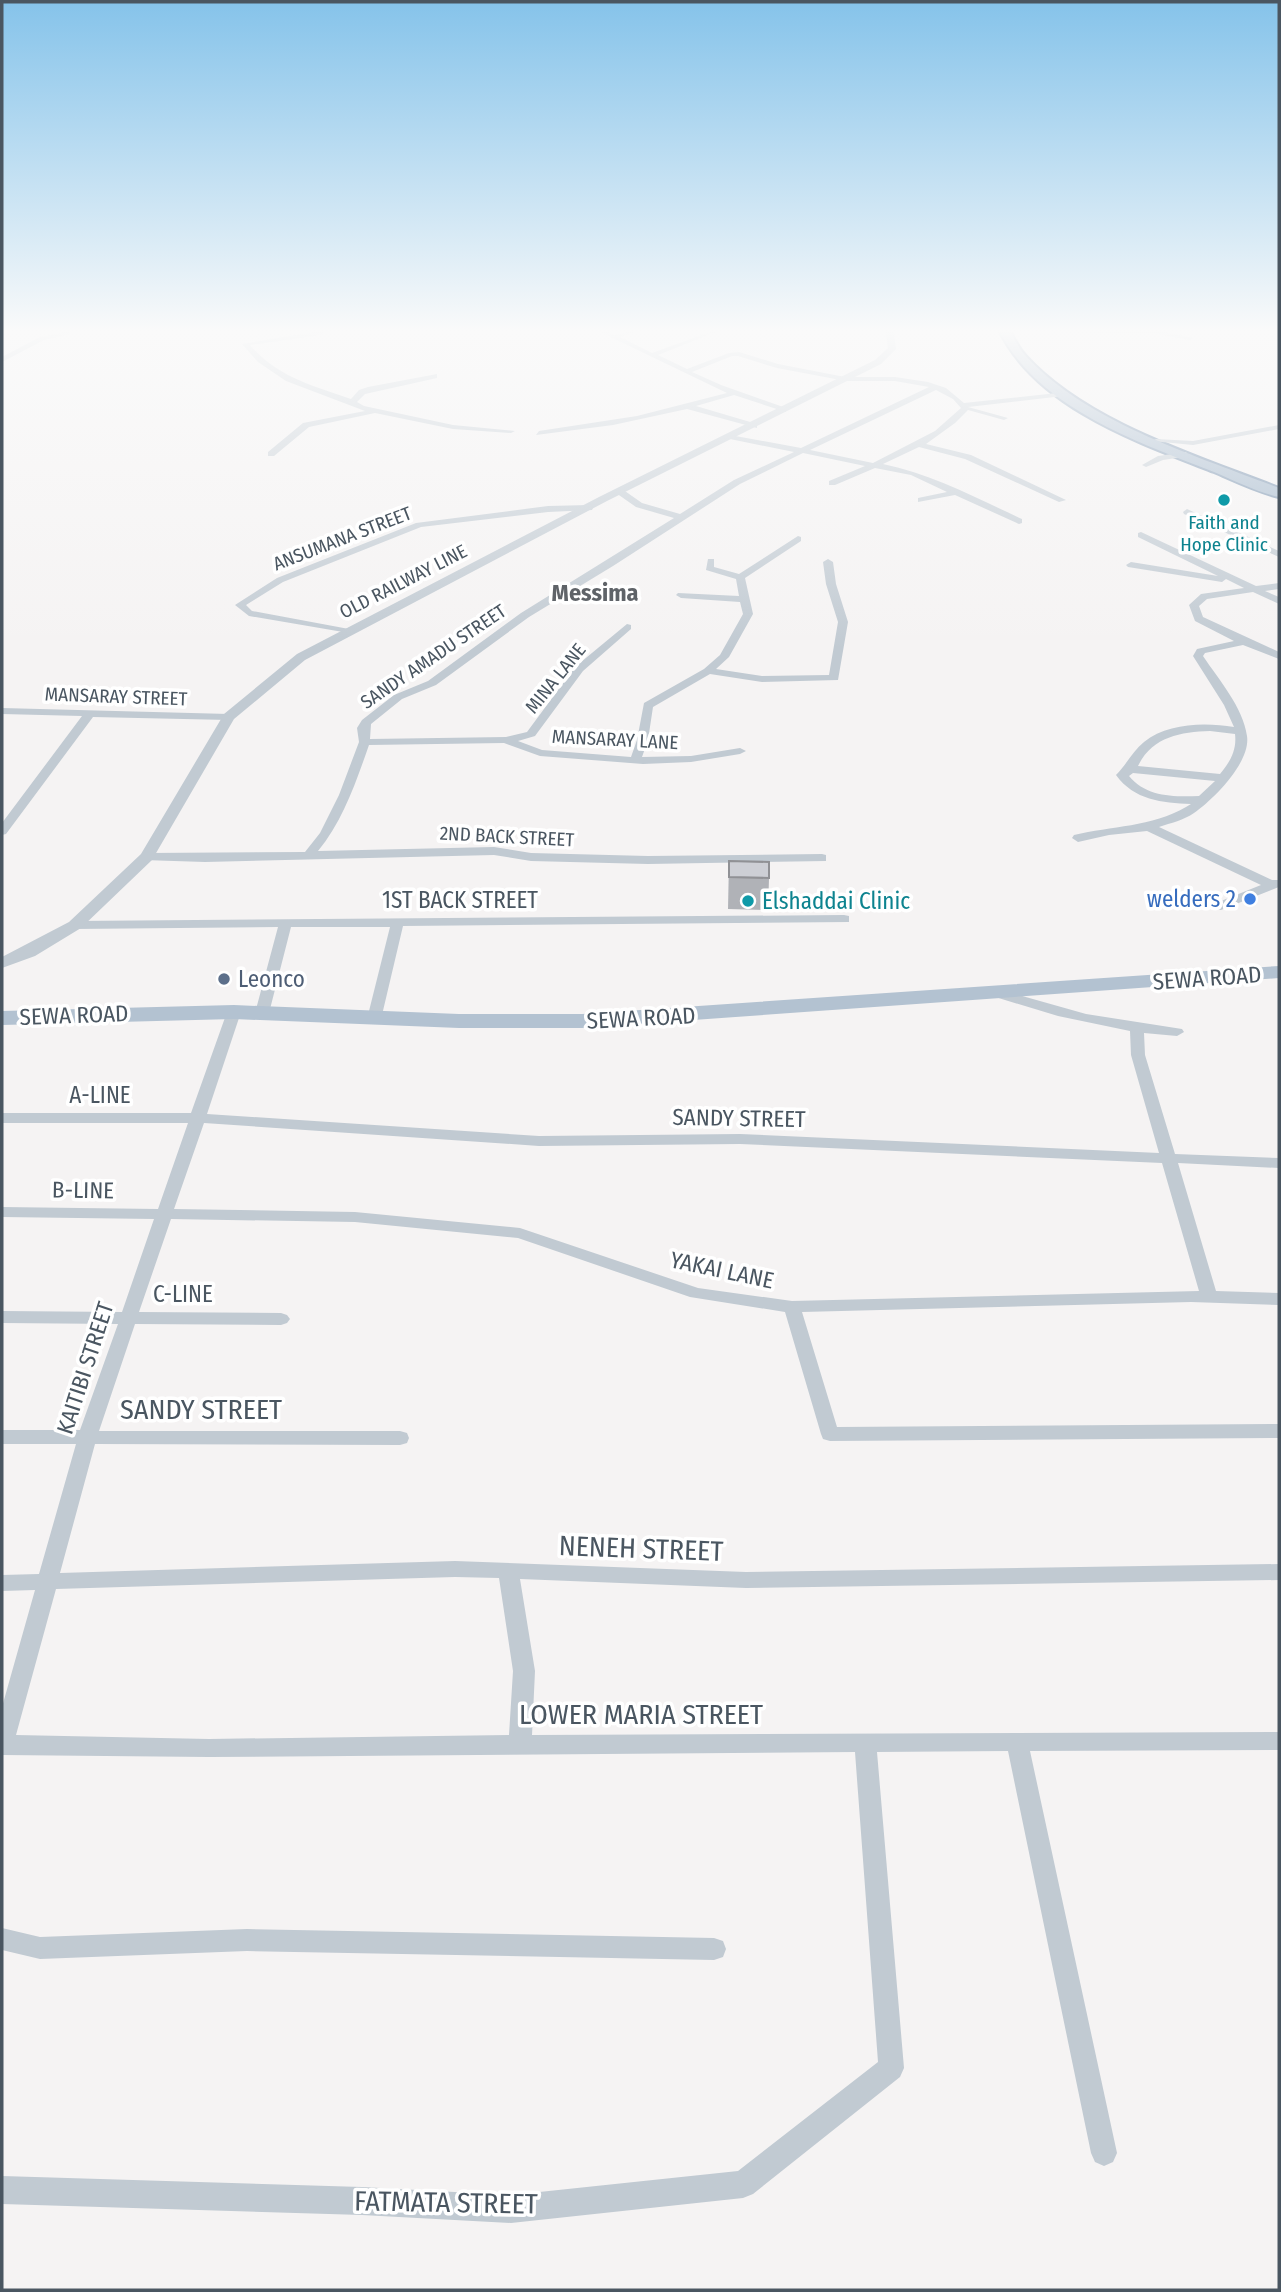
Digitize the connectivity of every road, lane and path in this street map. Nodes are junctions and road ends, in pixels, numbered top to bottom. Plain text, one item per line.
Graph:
1 (294, 435) edge
2 (835, 435) edge
3 (932, 435) edge
4 (1144, 435) edge
5 (1237, 435) edge
6 (733, 436) joint
7 (1156, 441) junction
8 (916, 444) junction
9 (804, 450) junction
10 (271, 454) dead end
11 (1186, 454) junction
12 (879, 463) junction
13 (1146, 465) dead end
14 (832, 483) dead end
15 (619, 491) junction
16 (957, 492) junction
17 (1279, 493) edge
18 (922, 500) dead end
19 (1062, 500) dead end
20 (589, 508) junction
21 (1186, 512) dead end
22 (681, 517) junction
23 (1019, 522) dead end
24 (1141, 535) dead end
25 (798, 539) dead end
26 (1279, 554) edge
27 (711, 561) dead end
28 (828, 562) dead end
29 (1130, 565) dead end
30 (740, 577) junction
31 (1245, 584) junction
32 (1279, 586) edge
33 (1258, 590) junction
34 (681, 595) dead end
35 (742, 598) junction
36 (1279, 601) edge
37 (626, 627) dead end
38 (345, 631) junction
39 (1244, 642) junction
40 (1279, 656) edge
41 (708, 671) junction
42 (2, 711) edge
43 (91, 712) junction
44 (229, 717) junction
45 (1240, 731) junction
46 (505, 740) junction
47 (365, 742) junction
48 (740, 751) dead end
49 (635, 759) junction
50 (1131, 769) junction
51 (1222, 778) junction
52 (1155, 796) junction
53 (1204, 800) junction
54 (1173, 818) junction
55 (1149, 827) junction
56 (2, 831) edge
57 (1078, 838) dead end
58 (308, 856) junction
59 (148, 857) junction
60 (822, 858) dead end
61 (1276, 883) edge
62 (1221, 906) dead end
63 (844, 919) dead end
64 (398, 920) junction
65 (286, 922) junction
66 (75, 925) junction
67 (2, 963) edge
68 (1279, 972) edge
69 (997, 993) junction
70 (234, 1012) junction
71 (262, 1013) junction
72 (375, 1015) junction
73 (2, 1018) edge
74 (1137, 1029) junction
75 (1177, 1032) dead end
76 (2, 1118) edge
77 (199, 1118) junction
78 (1167, 1158) junction
79 (1279, 1163) edge
80 (2, 1212) edge
81 (164, 1214) junction
82 (1209, 1296) junction
83 (1279, 1299) edge
84 (792, 1307) junction
85 (2, 1317) edge
86 (126, 1319) junction
87 (281, 1319) dead end
88 (1279, 1432) edge
89 (88, 1436) junction
90 (2, 1437) edge
91 (400, 1438) dead end
92 (508, 1571) junction
93 (1279, 1572) edge
94 (46, 1582) junction
95 (2, 1583) edge
96 (1279, 1741) edge
97 (865, 1743) junction
98 (1017, 1743) junction
99 (2, 1744) edge
100 (520, 1744) junction
101 (2, 1939) edge
102 (714, 1949) dead end
103 (1104, 2152) dead end
104 (2, 2190) edge

1 - 10 street
2 - 9 street
3 - 8 street
4 - 7 highway
5 - 7 street
6 - 9 street
6 - 15 street, OLD RAILWAY LINE
7 - 11 highway
8 - 12 street
8 - 19 street
9 - 12 street
9 - 22 street
11 - 13 street
11 - 17 highway
12 - 14 street
12 - 16 street
15 - 20 street, OLD RAILWAY LINE
15 - 22 street
16 - 18 street
16 - 23 street
20 - 38 street, OLD RAILWAY LINE
20 - 38 street, ANSUMANA STREET
21 - 26 street
22 - 47 street, SANDY AMADU STREET
24 - 31 street
25 - 30 street
27 - 30 street
28 - 41 street
29 - 31 street
30 - 35 street
31 - 33 street
32 - 33 street
33 - 36 street
33 - 39 street
34 - 35 street
35 - 41 street
37 - 46 street, MINA LANE
38 - 44 street, OLD RAILWAY LINE
39 - 40 street
39 - 45 street
41 - 49 street
42 - 43 street, MANSARAY STREET
43 - 44 street, MANSARAY STREET
43 - 56 street
44 - 59 street, OLD RAILWAY LINE
45 - 50 street
45 - 51 street
46 - 47 street, MANSARAY LANE
46 - 49 street, MANSARAY LANE
47 - 58 street, SANDY AMADU STREET
48 - 49 street, MANSARAY LANE
50 - 51 street
50 - 52 street
51 - 53 street
52 - 53 street
52 - 54 street
53 - 54 street
54 - 55 street
55 - 57 street
55 - 61 street
58 - 59 street, 2ND BACK STREET
58 - 60 street, 2ND BACK STREET
59 - 66 street, OLD RAILWAY LINE
61 - 62 street
63 - 64 street, 1ST BACK STREET
64 - 65 street, 1ST BACK STREET
64 - 72 street
65 - 66 street, 1ST BACK STREET
65 - 71 street
66 - 67 street, OLD RAILWAY LINE
68 - 69 main road, SEWA ROAD
69 - 72 main road, SEWA ROAD
69 - 74 street
70 - 71 main road, SEWA ROAD
70 - 73 main road, SEWA ROAD
70 - 77 street, KAITIBI STREET
71 - 72 main road, SEWA ROAD
74 - 75 street
74 - 78 street
76 - 77 street, A-LINE
77 - 78 street, SANDY STREET
77 - 81 street, KAITIBI STREET
78 - 79 street, SANDY STREET
78 - 82 street
80 - 81 street, B-LINE
81 - 84 street, YAKAI LANE
81 - 86 street, KAITIBI STREET
82 - 83 street, YAKAI LANE
82 - 84 street, YAKAI LANE
84 - 88 street
85 - 86 street, C-LINE
86 - 87 street, C-LINE
86 - 89 street, KAITIBI STREET
89 - 90 street, SANDY STREET
89 - 91 street, SANDY STREET
89 - 94 street, KAITIBI STREET
92 - 93 street, NENEH STREET
92 - 94 street, NENEH STREET
92 - 100 street
94 - 95 street, NENEH STREET
94 - 99 street, KAITIBI STREET
96 - 98 street, LOWER MARIA STREET
97 - 98 street, LOWER MARIA STREET
97 - 100 street, LOWER MARIA STREET
97 - 104 street, FATMATA STREET
98 - 103 street
99 - 100 street, LOWER MARIA STREET
101 - 102 street

